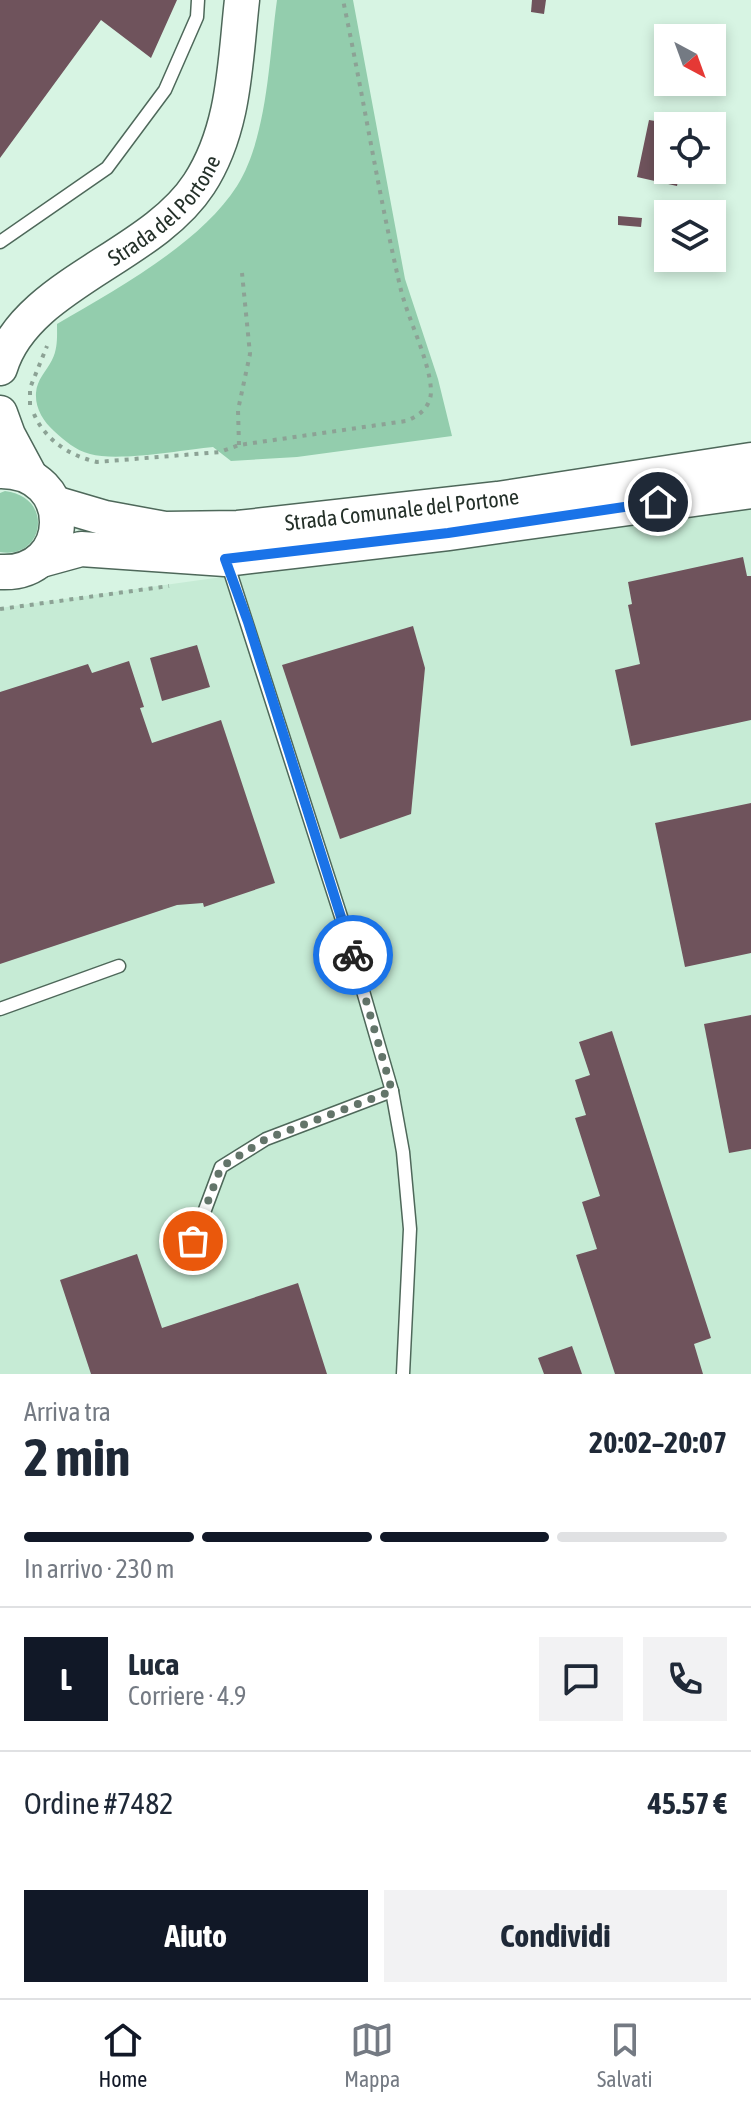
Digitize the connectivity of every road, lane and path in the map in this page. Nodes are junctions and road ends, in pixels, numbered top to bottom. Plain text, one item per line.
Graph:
1 (198, 0) edge
2 (242, 0) edge
3 (343, 0) edge
4 (0, 242) edge
5 (242, 273) dead end
6 (31, 318) junction
7 (0, 368) edge
8 (0, 413) edge
9 (239, 445) junction
10 (751, 460) edge
11 (15, 474) edge
12 (751, 491) edge
13 (54, 503) junction
14 (225, 559) junction
15 (41, 560) junction
16 (0, 572) edge
17 (119, 966) dead end
18 (0, 1009) edge
19 (392, 1091) junction
20 (184, 1266) dead end
21 (403, 1374) edge

1 - 4 lane
2 - 6 street, Strada del Portone
3 - 9 path
5 - 9 path
6 - 7 street, Strada del Portone
6 - 9 path
8 - 11 street
10 - 13 street, Strada Comunale del Portone
11 - 13 street
12 - 14 street, Strada Comunale del Portone
13 - 15 street
14 - 15 street, Strada Comunale del Portone
14 - 19 lane
15 - 16 street, Strada Comunale del Portone
17 - 18 lane
19 - 20 lane
19 - 21 lane

